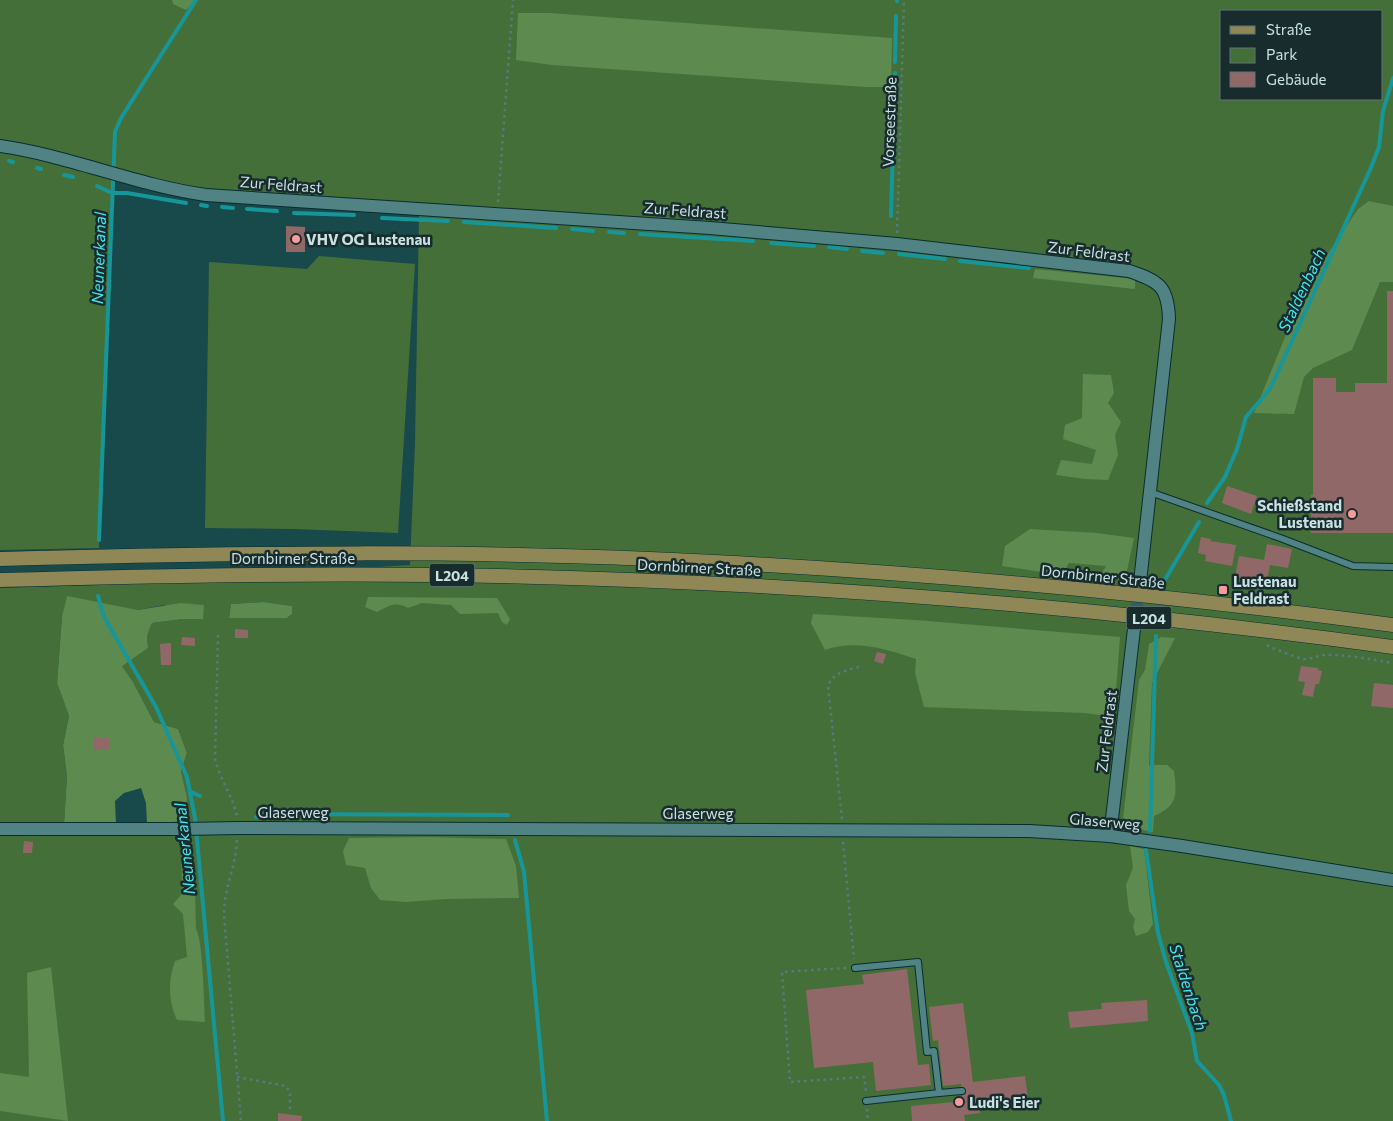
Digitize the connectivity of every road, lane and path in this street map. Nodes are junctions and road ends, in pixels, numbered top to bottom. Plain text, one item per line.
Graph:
1 (513, 0) edge
2 (904, 0) edge
3 (0, 146) edge
4 (496, 214) junction
5 (897, 244) junction
6 (1150, 492) junction
7 (0, 558) edge
8 (1393, 567) edge
9 (0, 580) edge
10 (1140, 582) tunnel mouth
11 (1393, 625) edge
12 (1134, 629) tunnel mouth
13 (218, 635) dead end
14 (1261, 644) dead end
15 (1393, 647) edge
16 (1393, 663) edge
17 (862, 666) dead end
18 (238, 828) junction
19 (0, 829) edge
20 (843, 830) junction
21 (1110, 836) junction
22 (1393, 880) edge
23 (855, 968) junction
24 (237, 1077) junction
25 (962, 1091) dead end
26 (939, 1093) junction
27 (866, 1101) junction
28 (290, 1110) dead end
29 (241, 1121) edge
30 (868, 1121) edge

1 - 4 path
2 - 5 path, Vorseestraße
3 - 4 street, Zur Feldrast
4 - 5 street, Zur Feldrast
5 - 6 street, Zur Feldrast
6 - 8 lane
6 - 10 street, Zur Feldrast
7 - 11 main road, Dornbirner Straße / L204
9 - 15 main road, Dornbirner Straße / L204
12 - 21 street, Zur Feldrast
13 - 18 path
14 - 16 path
17 - 20 path
18 - 19 street, Glaserweg
18 - 20 street, Glaserweg
18 - 24 path
20 - 21 street, Glaserweg
20 - 23 path
21 - 22 street, Glaserweg
23 - 26 lane
23 - 27 path
24 - 28 path
24 - 29 path
25 - 26 lane
26 - 27 lane
27 - 30 path

